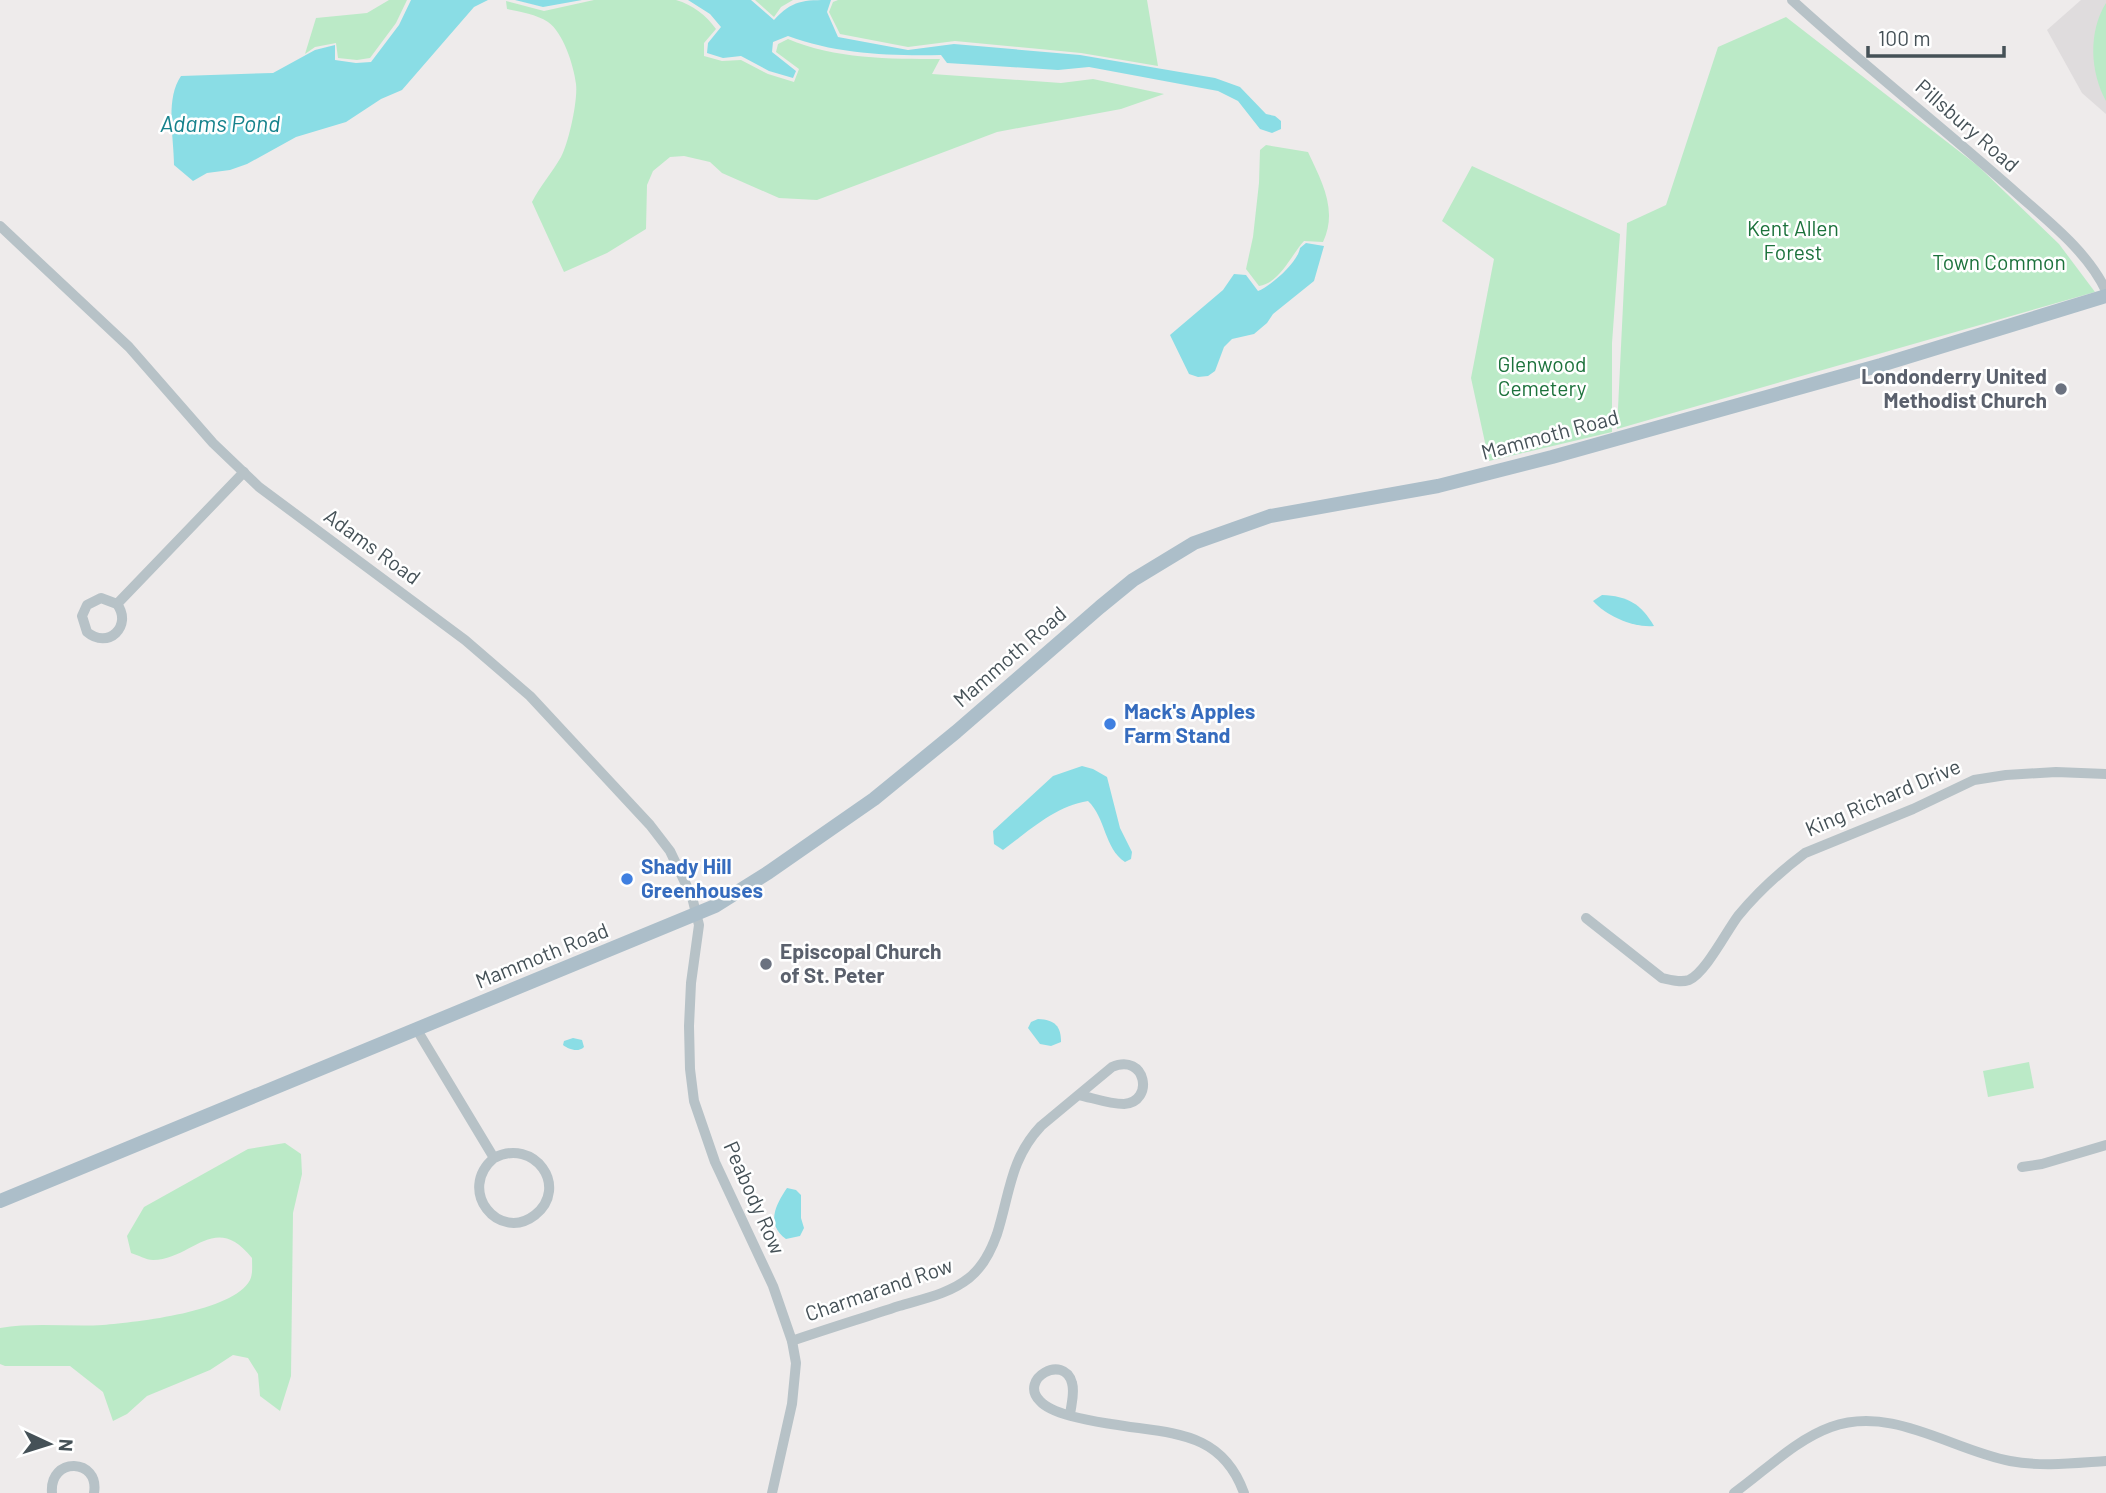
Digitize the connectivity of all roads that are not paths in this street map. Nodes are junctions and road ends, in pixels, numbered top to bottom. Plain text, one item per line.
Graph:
1 (1792, 0) edge
2 (0, 226) edge
3 (2106, 294) edge
4 (244, 472) junction
5 (117, 604) dead end
6 (2106, 774) edge
7 (697, 915) junction
8 (1586, 918) dead end
9 (417, 1030) junction
10 (1079, 1095) junction
11 (2106, 1145) edge
12 (494, 1158) junction
13 (2022, 1167) dead end
14 (0, 1201) edge
15 (792, 1341) junction
16 (1070, 1415) junction
17 (2106, 1461) edge
18 (52, 1493) edge
19 (94, 1493) edge
20 (772, 1493) edge
21 (1244, 1493) edge
22 (1734, 1493) edge

1 - 3 street, Pillsbury Road
2 - 4 street, Adams Road
3 - 7 main road, Mammoth Road
4 - 5 street
4 - 7 street, Adams Road
6 - 8 street, King Richard Drive
7 - 9 main road, Mammoth Road
7 - 15 street, Peabody Row
9 - 12 street
9 - 14 main road, Mammoth Road
10 - 10 street, Charmarand Row
10 - 15 street, Charmarand Row
11 - 13 street
12 - 12 street
15 - 20 street, Peabody Row
16 - 16 street
16 - 21 street
17 - 22 street
18 - 19 street

